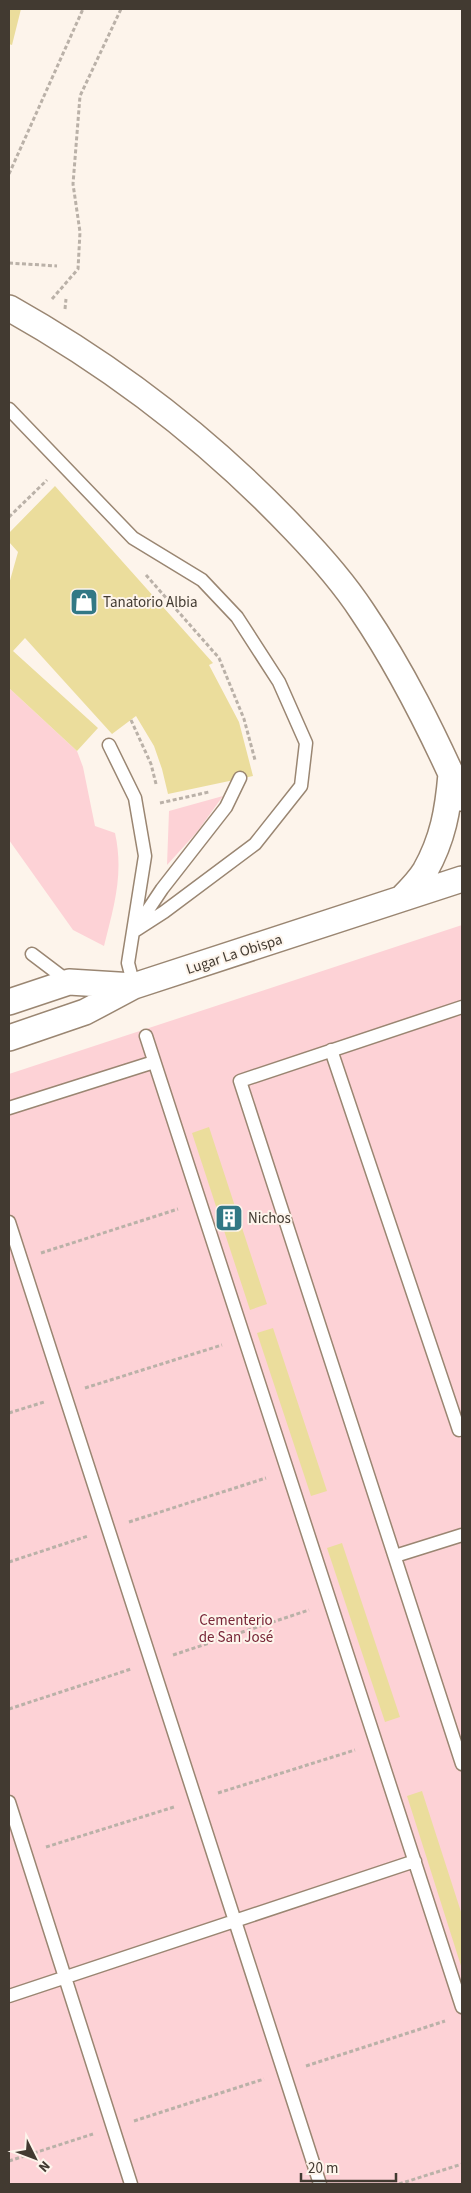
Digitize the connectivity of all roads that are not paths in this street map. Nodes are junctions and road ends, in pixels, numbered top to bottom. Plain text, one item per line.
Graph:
1 (9, 308) edge
2 (9, 409) edge
3 (109, 745) dead end
4 (451, 774) junction
5 (239, 782) road end
6 (462, 798) edge
7 (462, 879) edge
8 (402, 899) junction
9 (134, 932) junction
10 (32, 954) dead end
11 (69, 982) junction
12 (134, 986) junction
13 (9, 1002) edge
14 (462, 1007) edge
15 (146, 1036) dead end
16 (9, 1038) edge
17 (331, 1050) junction
18 (154, 1062) junction
19 (9, 1108) edge
20 (9, 1222) edge
21 (462, 1428) edge
22 (462, 1535) edge
23 (395, 1556) junction
24 (462, 1764) edge
25 (9, 1802) edge
26 (415, 1861) junction
27 (234, 1921) junction
28 (65, 1978) junction
29 (9, 1996) edge
30 (462, 2007) edge
31 (131, 2184) edge
32 (320, 2184) edge

1 - 4 street
2 - 9 lane
3 - 9 lane
4 - 6 street
4 - 8 street
5 - 9 lane
7 - 8 street, Lugar La Obispa
8 - 12 street, Lugar La Obispa
9 - 12 lane
10 - 11 lane
11 - 12 street
11 - 13 street
12 - 16 street, Lugar La Obispa
14 - 17 lane
15 - 18 lane
17 - 21 lane
17 - 23 lane
18 - 19 lane
18 - 26 lane
20 - 27 lane
22 - 23 lane
23 - 24 lane
25 - 28 lane
26 - 27 lane
26 - 30 lane
27 - 28 lane
27 - 32 lane
28 - 29 lane
28 - 31 lane

